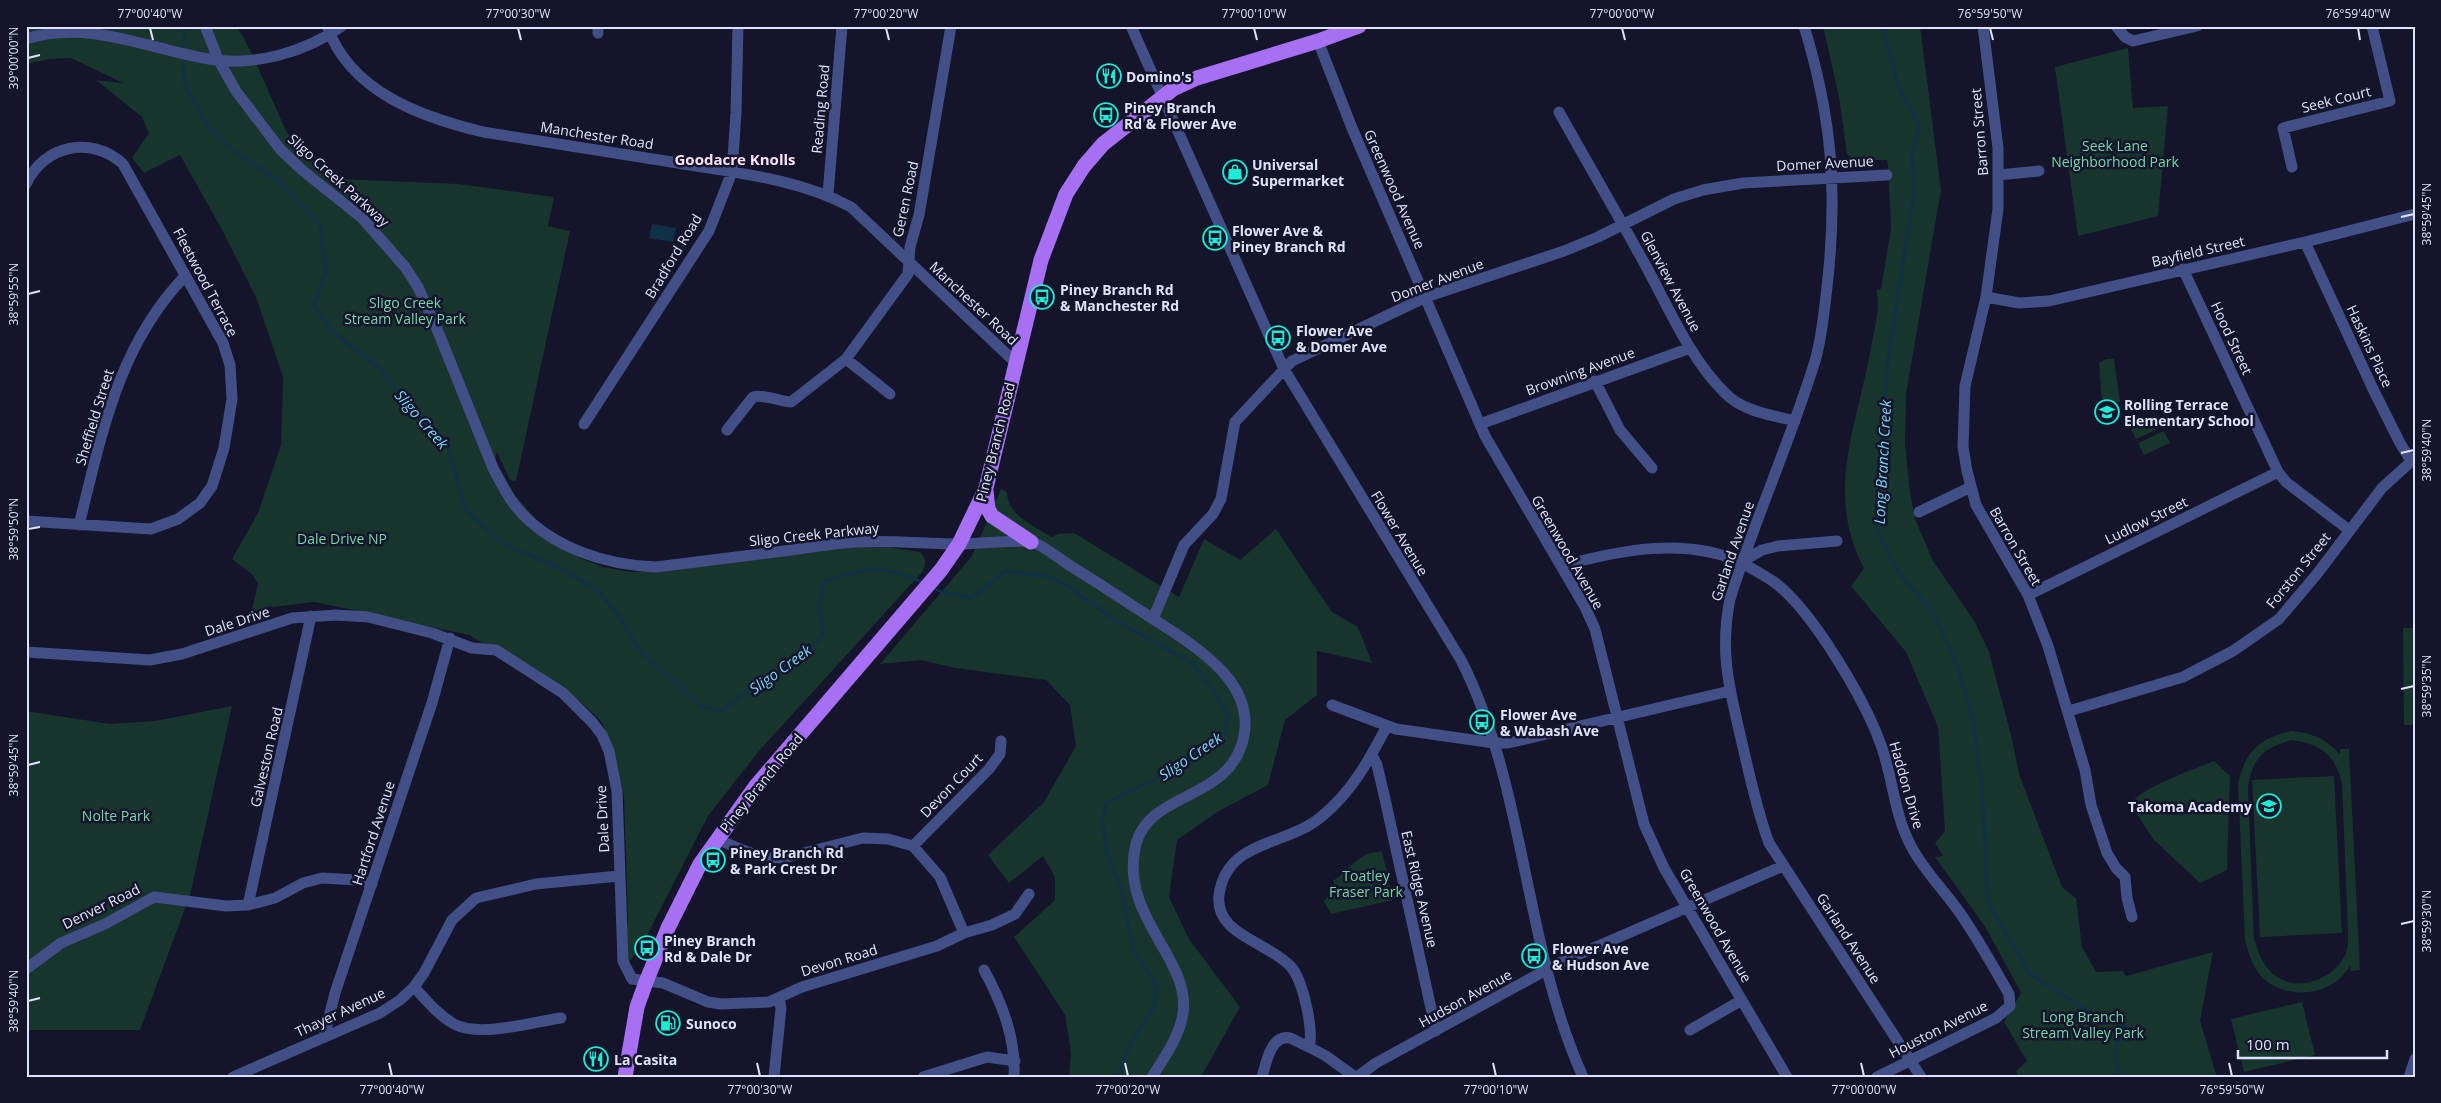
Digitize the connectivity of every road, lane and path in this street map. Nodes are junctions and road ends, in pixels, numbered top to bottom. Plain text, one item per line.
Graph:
1 (205, 26) edge
2 (342, 26) edge
3 (738, 26) edge
4 (842, 26) edge
5 (952, 26) edge
6 (1131, 26) edge
7 (1804, 26) edge
8 (1983, 26) edge
9 (2116, 26) edge
10 (2197, 26) edge
11 (2372, 26) edge
12 (1358, 27) edge
13 (329, 30) edge
14 (26, 39) edge
15 (1318, 41) junction
16 (220, 61) junction
17 (1161, 97) junction
18 (1558, 112) dead end
19 (2292, 167) dead end
20 (2039, 171) dead end
21 (732, 172) junction
22 (1887, 175) dead end
23 (1998, 175) junction
24 (1831, 178) junction
25 (26, 184) edge
26 (828, 194) junction
27 (2415, 214) edge
28 (1623, 223) junction
29 (2305, 242) junction
30 (910, 263) junction
31 (2183, 270) junction
32 (185, 276) junction
33 (1426, 297) junction
34 (1986, 297) junction
35 (1690, 348) junction
36 (846, 359) junction
37 (1015, 362) junction
38 (1284, 369) junction
39 (1595, 381) junction
40 (890, 394) dead end
41 (1795, 421) junction
42 (584, 424) dead end
43 (1480, 424) junction
44 (727, 430) dead end
45 (2413, 459) edge
46 (1652, 468) dead end
47 (2278, 472) junction
48 (1972, 487) junction
49 (986, 488) junction
50 (1919, 512) dead end
51 (26, 521) edge
52 (79, 525) junction
53 (2349, 530) junction
54 (1837, 541) dead end
55 (1031, 542) junction
56 (960, 544) junction
57 (1741, 562) junction
58 (1561, 566) junction
59 (2028, 595) junction
60 (311, 616) junction
61 (1153, 619) junction
62 (452, 640) junction
63 (26, 652) edge
64 (1730, 691) junction
65 (1332, 705) dead end
66 (2069, 711) junction
67 (1618, 717) junction
68 (1387, 726) junction
69 (1001, 741) dead end
70 (1494, 743) junction
71 (1372, 754) junction
72 (717, 839) junction
73 (913, 846) junction
74 (1783, 866) junction
75 (619, 876) junction
76 (372, 884) junction
77 (1029, 894) dead end
78 (248, 904) junction
79 (1690, 908) junction
80 (2132, 917) dead end
81 (964, 934) junction
82 (26, 969) edge
83 (1547, 969) junction
84 (984, 970) dead end
85 (646, 982) junction
86 (414, 987) junction
87 (779, 998) junction
88 (1742, 1000) junction
89 (2010, 1006) joint
90 (561, 1018) dead end
91 (1690, 1030) dead end
92 (1436, 1031) junction
93 (324, 1037) junction
94 (1308, 1047) junction
95 (2415, 1059) edge
96 (1910, 1060) junction
97 (1015, 1061) junction
98 (233, 1077) edge
99 (624, 1077) edge
100 (774, 1077) edge
101 (923, 1077) edge
102 (1014, 1077) edge
103 (1152, 1077) edge
104 (1262, 1077) edge
105 (1356, 1077) edge
106 (1583, 1077) edge
107 (1787, 1077) edge
108 (1877, 1077) edge
109 (1921, 1077) edge
110 (2410, 1077) edge

1 - 16 street, Sligo Creek Parkway
2 - 13 street
3 - 21 street, Bradford Road
4 - 26 street, Reading Road
5 - 30 street, Geren Road
6 - 17 street, Flower Avenue
7 - 24 street, Garland Avenue
8 - 23 street, Barron Street
9 - 10 street
11 - 19 street, Seek Court
12 - 15 main road, Piney Branch Road
13 - 16 street
13 - 21 street, Manchester Road
14 - 16 street
15 - 17 main road, Piney Branch Road
15 - 33 street, Greenwood Avenue
16 - 56 street, Sligo Creek Parkway
17 - 37 main road, Piney Branch Road
17 - 38 street, Flower Avenue
18 - 28 street, Glenview Avenue
20 - 23 street
21 - 26 street, Manchester Road
21 - 42 street, Bradford Road
22 - 24 street, Domer Avenue
23 - 34 street, Barron Street
24 - 28 street, Domer Avenue
24 - 41 street, Garland Avenue
25 - 32 street, Fleetwood Terrace
26 - 30 street, Manchester Road
27 - 29 street, Bayfield Street
28 - 33 street, Domer Avenue
28 - 35 street, Glenview Avenue
29 - 31 street, Bayfield Street
29 - 45 street, Haskins Place
30 - 36 street, Geren Road
30 - 37 street, Manchester Road
31 - 34 street, Bayfield Street
31 - 47 street, Hood Street
32 - 52 street, Sheffield Street
32 - 52 street, Fleetwood Terrace
33 - 38 street, Domer Avenue
33 - 43 street, Greenwood Avenue
34 - 48 street, Barron Street
35 - 39 street, Browning Avenue
35 - 41 street, Glenview Avenue
36 - 40 street
36 - 44 street, Geren Road
37 - 49 main road, Piney Branch Road
38 - 61 street, Domer Avenue
38 - 70 street, Flower Avenue
39 - 43 street, Browning Avenue
39 - 46 street
41 - 57 street, Garland Avenue
43 - 58 street, Greenwood Avenue
45 - 53 street, Forston Street
47 - 53 street, Hood Street
47 - 59 street, Ludlow Street
48 - 50 street
48 - 59 street, Barron Street
49 - 55 main road
49 - 56 main road, Piney Branch Road
51 - 52 street, Fleetwood Terrace
53 - 66 street, Forston Street
54 - 57 street
55 - 56 street, Sligo Creek Parkway
55 - 61 street
56 - 72 main road, Piney Branch Road
57 - 58 street, Haddon Drive
57 - 64 street, Garland Avenue
57 - 89 street, Haddon Drive
58 - 67 street, Greenwood Avenue
59 - 66 street, Barron Street
60 - 62 street, Dale Drive
60 - 63 street, Dale Drive
60 - 78 street, Galveston Road
61 - 103 street
62 - 75 street, Dale Drive
62 - 76 street, Hartford Avenue
64 - 67 street
64 - 74 street, Garland Avenue
65 - 68 street
66 - 80 street, Barron Street
67 - 70 street
67 - 79 street, Greenwood Avenue
68 - 70 street
68 - 71 street
69 - 73 street, Devon Court
70 - 83 street, Flower Avenue
71 - 92 street, East Ridge Avenue
71 - 94 street
72 - 73 street
72 - 85 main road, Piney Branch Road
73 - 81 street
74 - 79 street, Hudson Avenue
74 - 96 street, Garland Avenue
75 - 85 street, Dale Drive
75 - 86 street, Thayer Avenue
76 - 78 street, Denver Road
76 - 93 street, Hartford Avenue
77 - 81 street, Devon Road
78 - 82 street, Denver Road
79 - 83 street, Hudson Avenue
79 - 88 street, Greenwood Avenue
81 - 87 street, Devon Road
83 - 92 street, Hudson Avenue
83 - 106 street, Flower Avenue
84 - 97 street
85 - 87 street, Devon Road
85 - 99 main road, Piney Branch Road
86 - 90 street
86 - 93 street, Thayer Avenue
87 - 100 street
88 - 91 street
88 - 107 street, Greenwood Avenue
89 - 96 street, Houston Avenue
92 - 105 street, Hudson Avenue
93 - 98 street, Thayer Avenue
94 - 104 street
94 - 105 street
95 - 110 street
96 - 108 street, Houston Avenue
96 - 109 street, Garland Avenue
97 - 101 street
97 - 102 street

